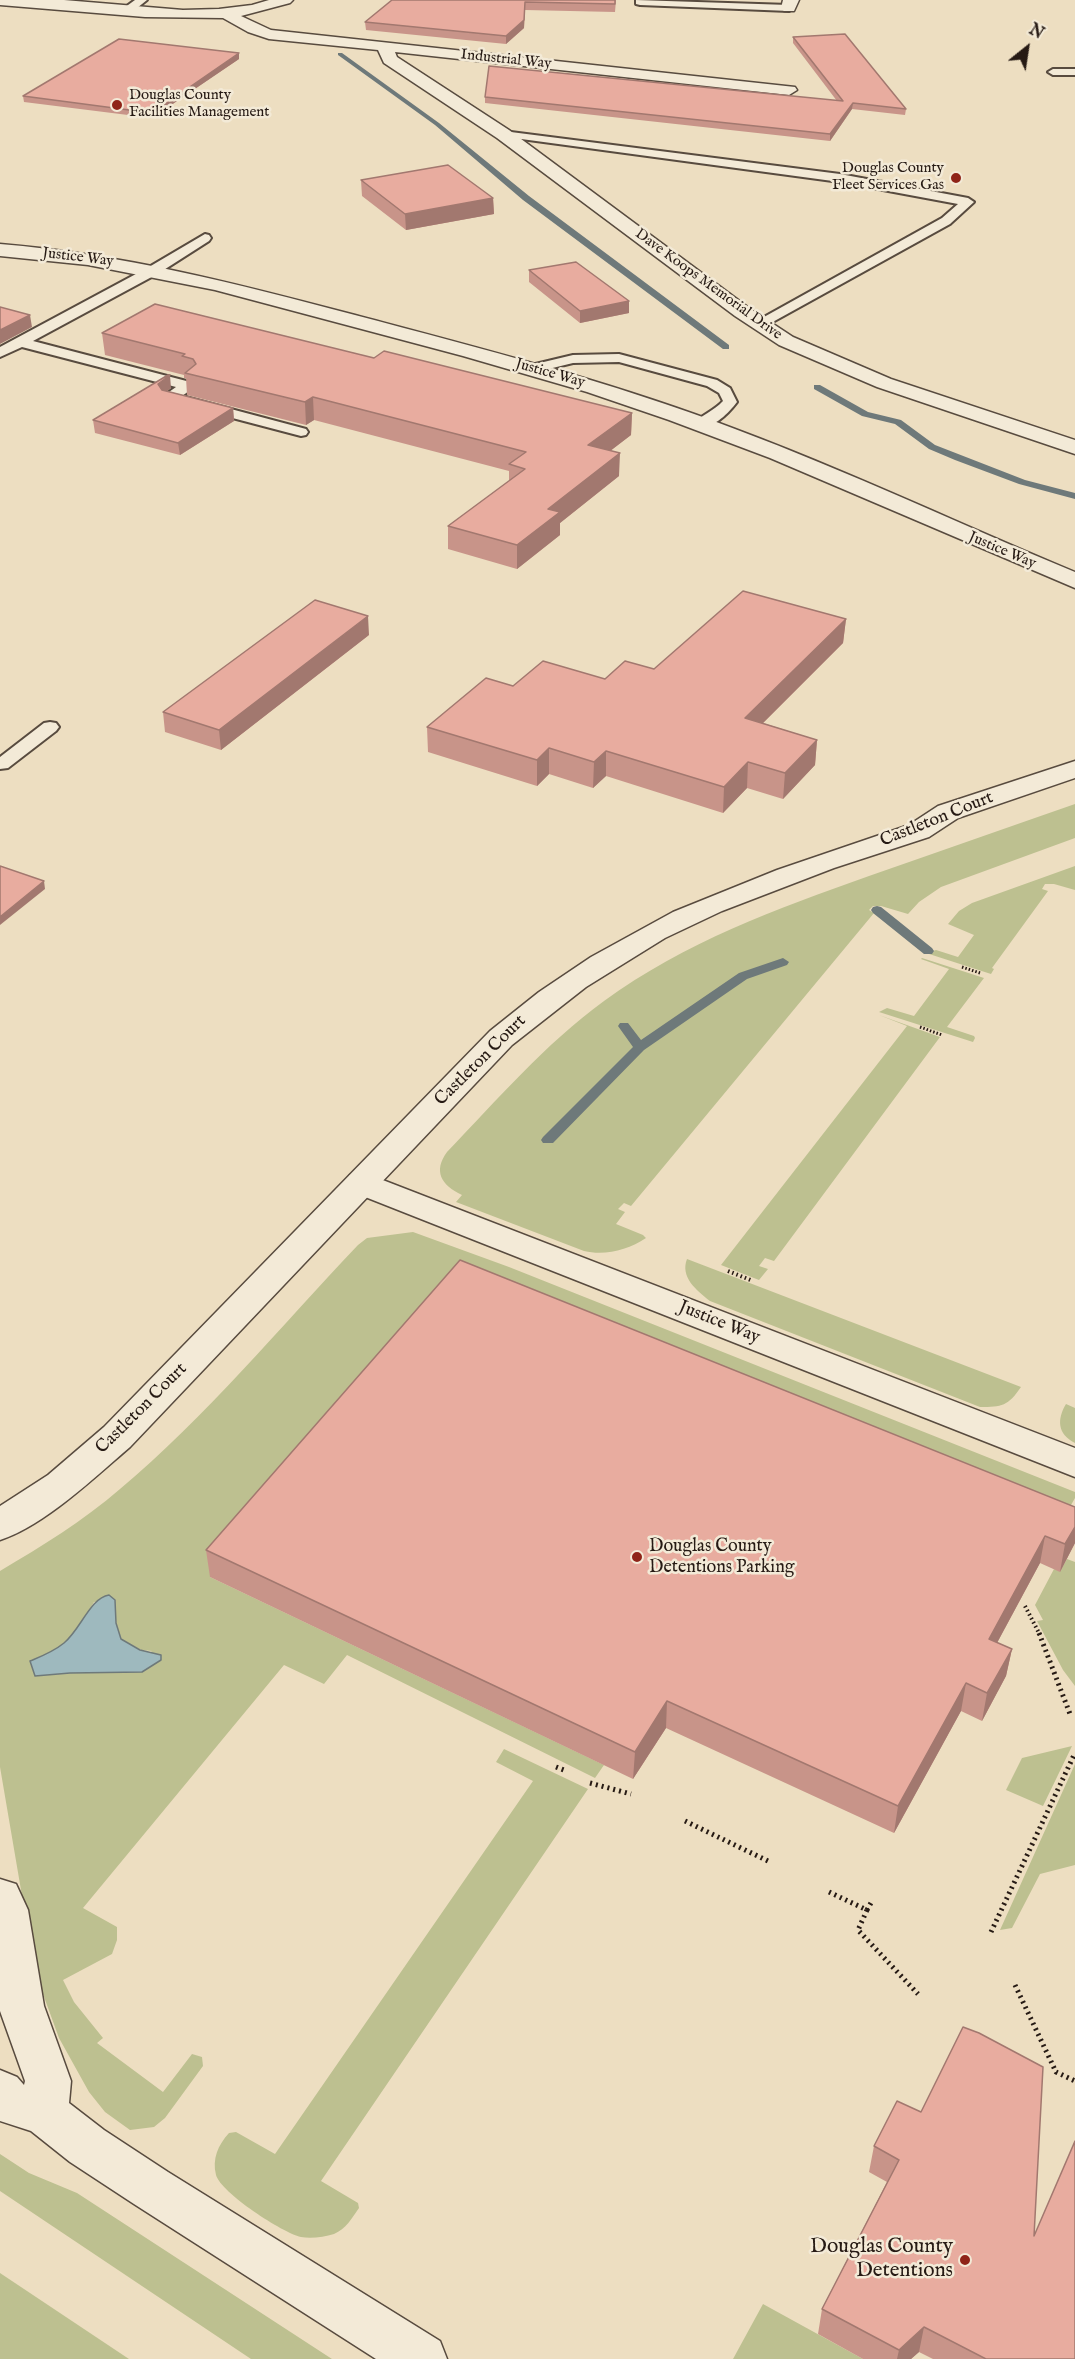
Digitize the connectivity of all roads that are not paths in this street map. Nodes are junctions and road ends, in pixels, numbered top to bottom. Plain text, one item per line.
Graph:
1 (0, 0) edge
2 (142, 0) edge
3 (285, 0) edge
4 (640, 2) dead end
5 (790, 4) edge
6 (121, 10) junction
7 (227, 14) junction
8 (205, 30) dead end
9 (225, 32) dead end
10 (269, 34) junction
11 (384, 46) junction
12 (1053, 72) dead end
13 (1075, 72) edge
14 (789, 90) dead end
15 (503, 134) junction
16 (205, 238) dead end
17 (0, 250) edge
18 (154, 270) junction
19 (760, 325) junction
20 (21, 342) junction
21 (0, 353) edge
22 (532, 369) junction
23 (700, 424) junction
24 (301, 432) edge
25 (1075, 447) edge
26 (1075, 581) edge
27 (50, 727) dead end
28 (2, 764) dead end
29 (1075, 769) edge
30 (362, 1183) junction
31 (1075, 1463) edge
32 (0, 1525) edge
33 (0, 1898) edge
34 (0, 2092) edge
35 (45, 2112) junction
36 (422, 2359) edge

1 - 6 street
2 - 6 lane
3 - 7 street
4 - 5 lane
6 - 7 street
6 - 8 street
7 - 10 street, Industrial Way
9 - 10 street
10 - 11 street, Industrial Way
11 - 14 street, Industrial Way
11 - 15 street, Dave Koops Memorial Drive
12 - 13 lane
15 - 19 street, Dave Koops Memorial Drive
15 - 19 lane
16 - 18 lane
17 - 18 street, Justice Way
18 - 20 lane
18 - 22 street, Justice Way
19 - 25 street, Dave Koops Memorial Drive
20 - 21 lane
20 - 24 lane
22 - 23 street, Justice Way
22 - 23 lane
23 - 26 street, Justice Way
27 - 28 lane
29 - 30 street, Castleton Court
30 - 31 street, Justice Way
30 - 32 street, Castleton Court
33 - 35 street
34 - 35 street
35 - 36 street

